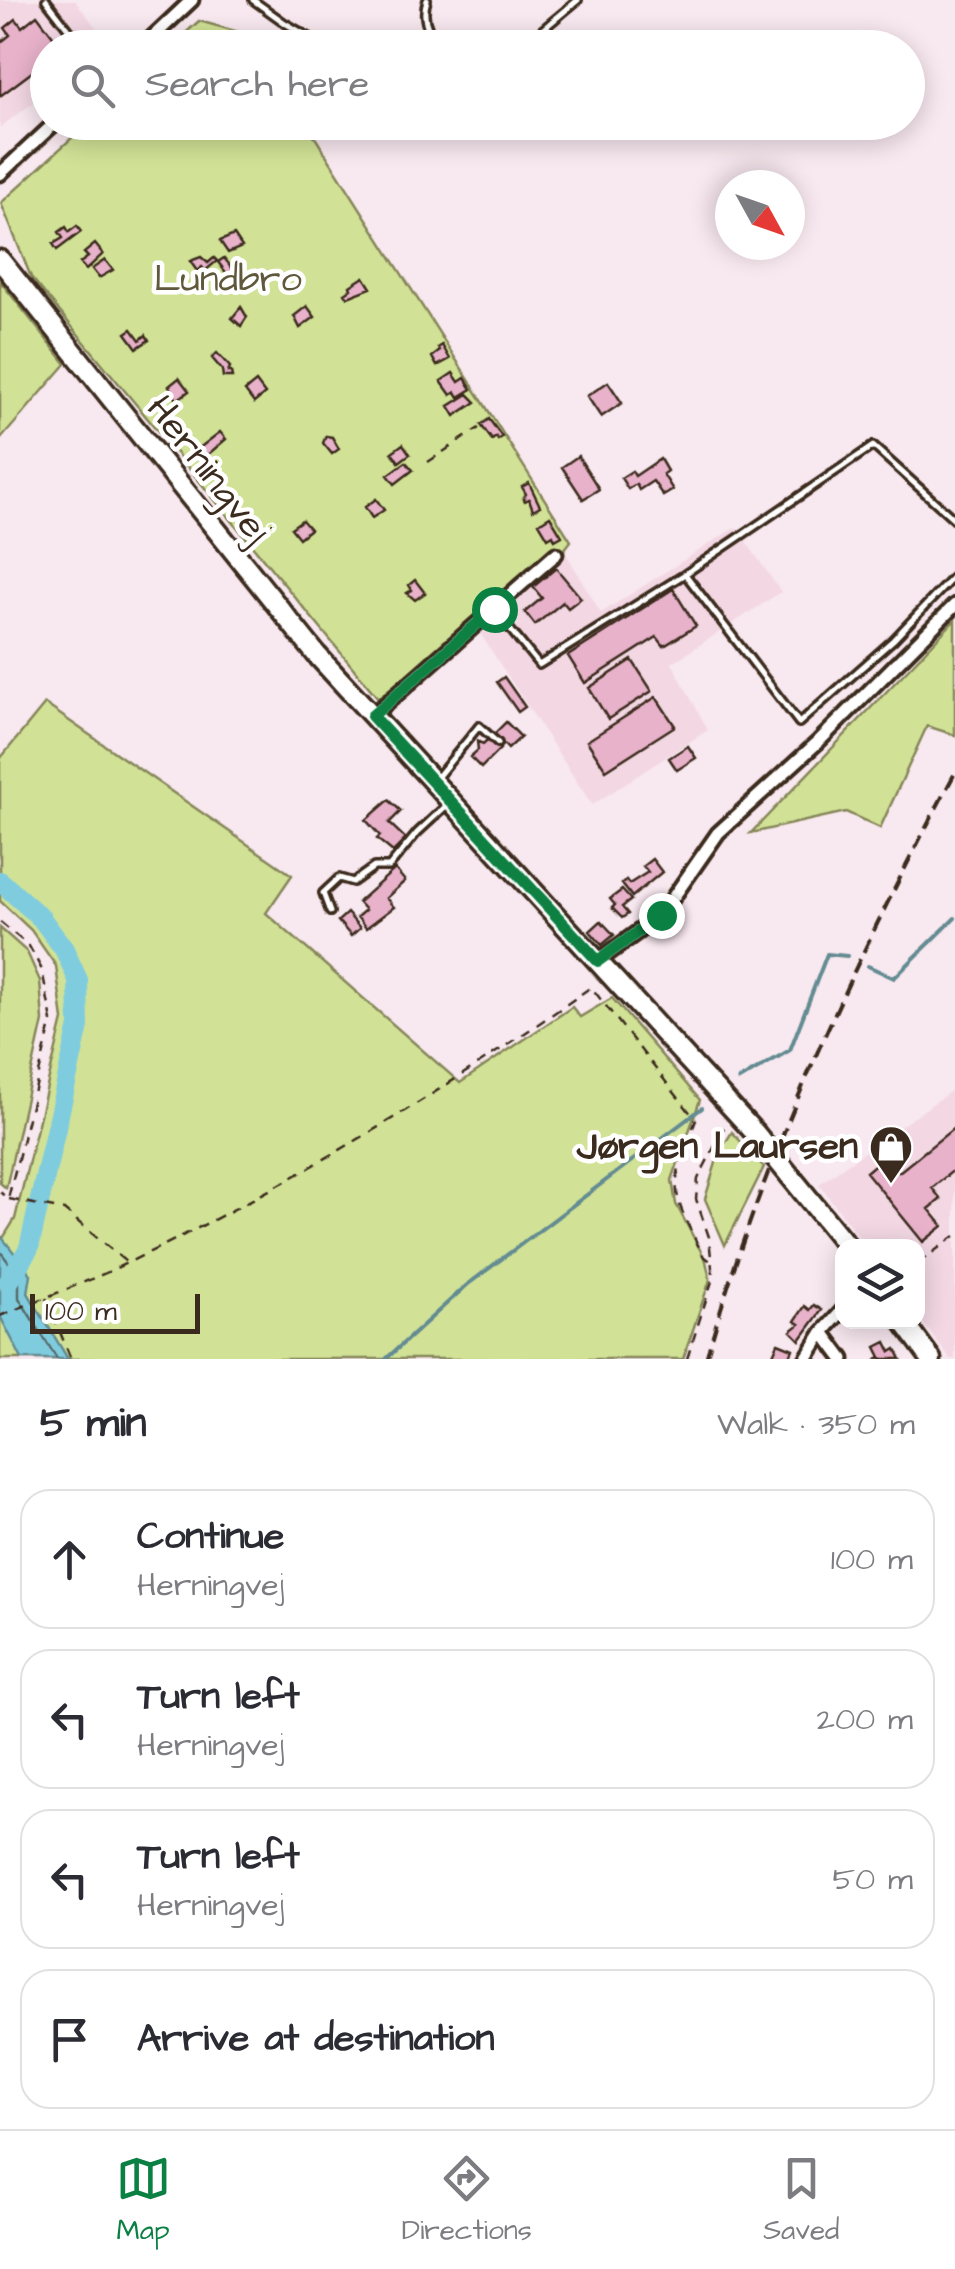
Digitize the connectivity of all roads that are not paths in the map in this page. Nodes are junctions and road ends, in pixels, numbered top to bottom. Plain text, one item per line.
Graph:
1 (46, 0) edge
2 (192, 0) edge
3 (253, 0) edge
4 (427, 0) edge
5 (578, 0) edge
6 (68, 30) edge
7 (160, 30) edge
8 (296, 30) edge
9 (428, 30) edge
10 (542, 30) edge
11 (36, 140) edge
12 (30, 146) junction
13 (0, 161) edge
14 (0, 174) edge
15 (0, 260) edge
16 (955, 520) edge
17 (556, 554) dead end
18 (685, 574) junction
19 (955, 576) edge
20 (955, 606) edge
21 (494, 609) junction
22 (372, 716) junction
23 (498, 743) dead end
24 (433, 782) junction
25 (451, 802) junction
26 (330, 912) dead end
27 (598, 961) junction
28 (842, 1239) edge
29 (835, 1318) edge
30 (909, 1329) edge
31 (823, 1332) junction
32 (806, 1359) edge
33 (843, 1359) edge
34 (931, 1359) edge

1 - 6 lane
2 - 7 street
3 - 8 lane
4 - 9 lane
5 - 10 lane
11 - 12 street
12 - 13 street
12 - 14 street
15 - 22 main road, Herningvej
16 - 18 lane
17 - 21 street
18 - 19 lane
18 - 21 lane
20 - 27 street
21 - 22 street
22 - 24 main road, Herningvej
23 - 24 lane
24 - 25 main road, Herningvej
25 - 26 lane
25 - 27 main road, Herningvej
27 - 28 main road, Herningvej, bridge
29 - 31 street
30 - 34 main road
31 - 32 street
31 - 33 street

